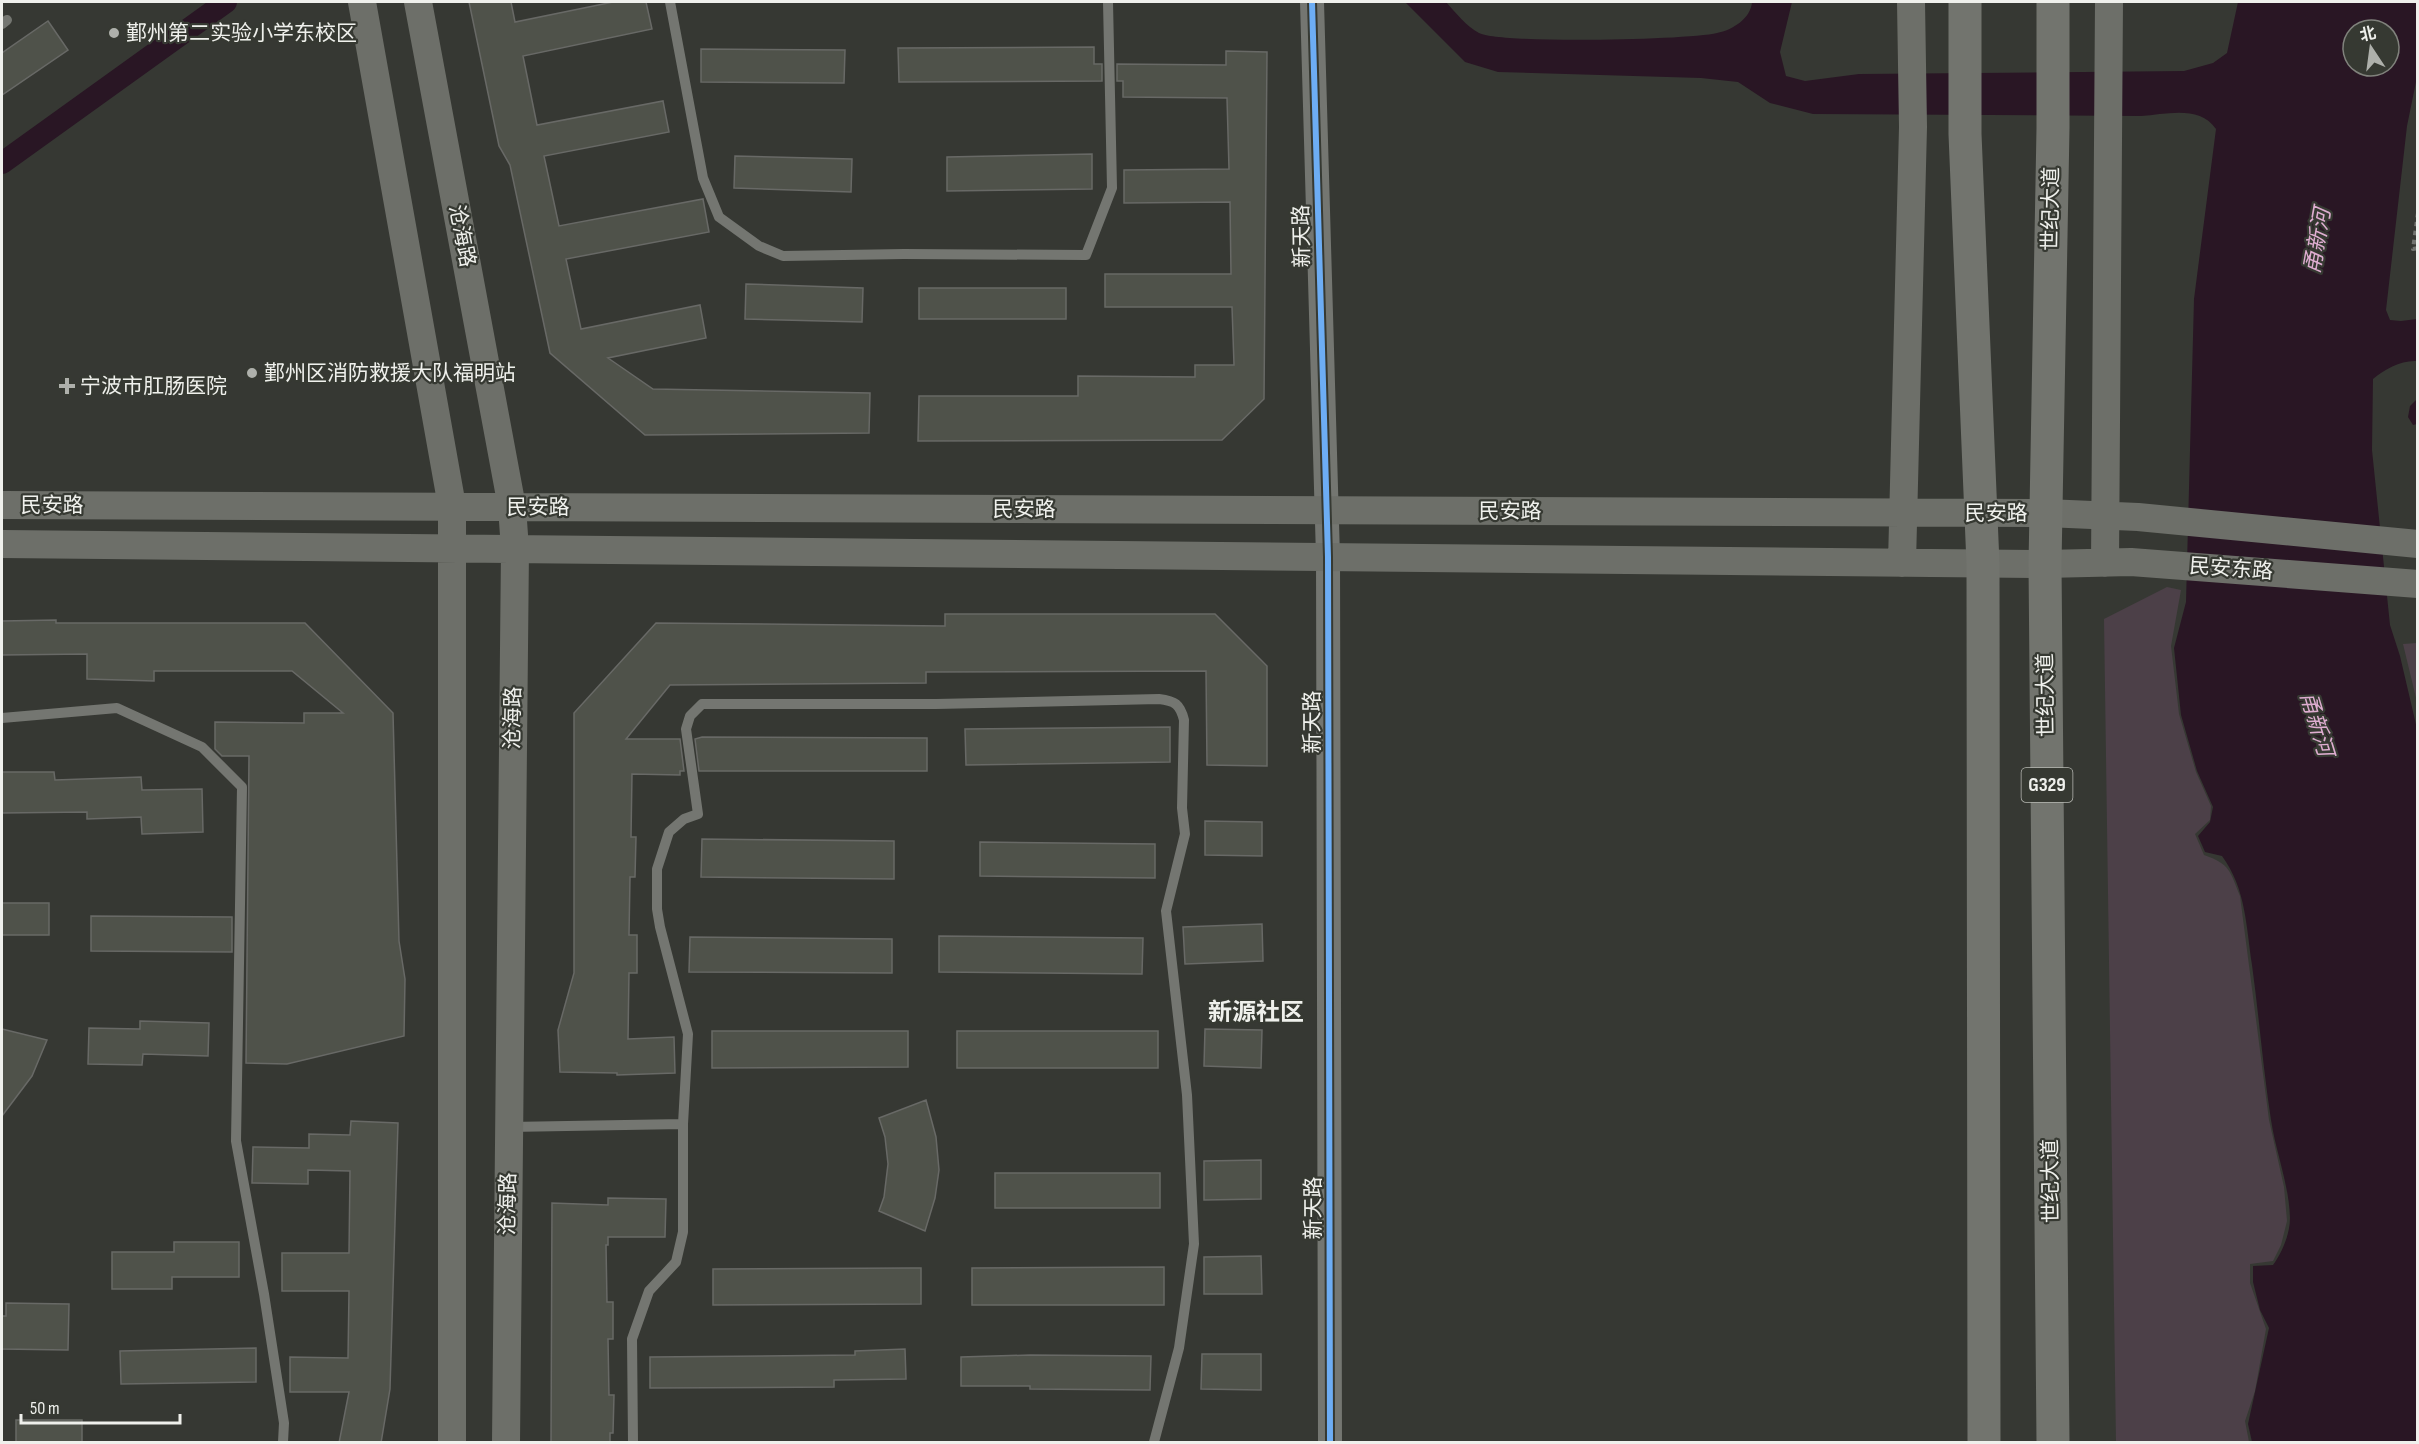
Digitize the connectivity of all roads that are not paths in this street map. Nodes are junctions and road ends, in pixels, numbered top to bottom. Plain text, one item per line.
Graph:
1 (362, 2) edge
2 (418, 2) edge
3 (670, 2) edge
4 (1108, 2) edge
5 (1312, 2) edge
6 (1911, 2) edge
7 (1965, 2) edge
8 (2053, 2) edge
9 (2109, 2) edge
10 (2, 505) edge
11 (452, 506) junction
12 (512, 507) junction
13 (1325, 510) junction
14 (1903, 512) junction
15 (1981, 513) junction
16 (2046, 513) junction
17 (2105, 516) junction
18 (2, 544) edge
19 (2418, 544) edge
20 (452, 549) junction
21 (515, 549) junction
22 (1328, 557) junction
23 (2118, 562) junction
24 (1902, 563) junction
25 (1983, 564) junction
26 (2045, 564) junction
27 (2413, 584) edge
28 (2, 718) edge
29 (683, 1124) junction
30 (509, 1127) junction
31 (282, 1443) edge
32 (452, 1443) edge
33 (506, 1443) edge
34 (633, 1443) edge
35 (1154, 1443) edge
36 (1330, 1443) edge
37 (1984, 1443) edge
38 (2054, 1443) edge

1 - 11 main road
2 - 12 main road, 沧海路
3 - 4 lane
5 - 13 street, 新天路
6 - 14 main road
7 - 15 highway
8 - 16 highway, 世纪大道 / G329
9 - 17 main road
10 - 11 main road, 民安路
11 - 12 main road, 民安路
11 - 20 main road
12 - 13 main road, 民安路
12 - 21 main road, 沧海路
13 - 14 main road, 民安路
13 - 22 street, 新天路
14 - 15 main road, 民安路
14 - 24 main road
15 - 16 main road, 民安路
15 - 25 highway
16 - 17 main road, 民安东路
16 - 26 highway, 世纪大道 / G329
17 - 19 main road, 民安东路
17 - 23 main road
18 - 20 main road, 民安路
20 - 21 main road, 民安路
20 - 32 main road
21 - 22 main road, 民安路
21 - 30 main road, 沧海路
22 - 24 main road, 民安路
22 - 36 street, 新天路
23 - 26 main road, 民安东路
23 - 27 main road, 民安东路
24 - 25 main road, 民安路
25 - 26 main road, 民安路
25 - 37 highway
26 - 38 highway, 世纪大道 / G329
28 - 31 lane
29 - 30 lane
29 - 34 lane
29 - 35 lane
30 - 33 main road, 沧海路

